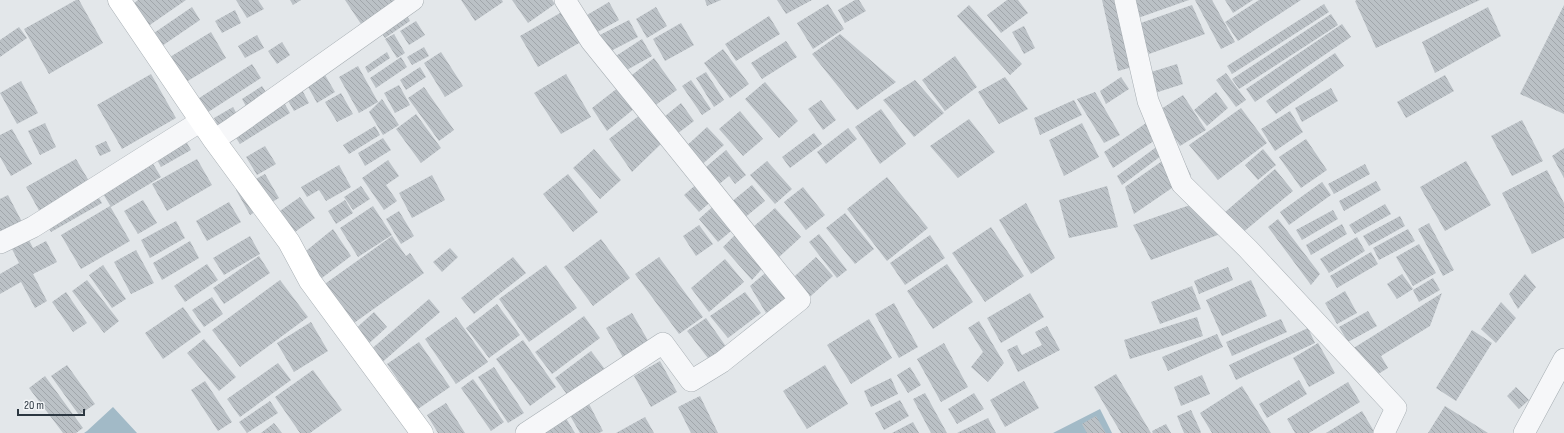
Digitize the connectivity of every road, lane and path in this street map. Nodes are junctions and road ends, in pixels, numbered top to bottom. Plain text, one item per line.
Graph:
1 (119, 0) edge
2 (413, 0) edge
3 (565, 0) edge
4 (1125, 0) edge
5 (201, 121) junction
6 (214, 140) junction
7 (0, 243) edge
8 (1564, 358) edge
9 (422, 433) edge
10 (526, 433) edge
11 (1384, 433) edge
12 (1524, 433) edge

1 - 5 street
2 - 6 street
3 - 10 street
4 - 11 street
5 - 6 street
5 - 7 street
6 - 9 street
8 - 12 street

